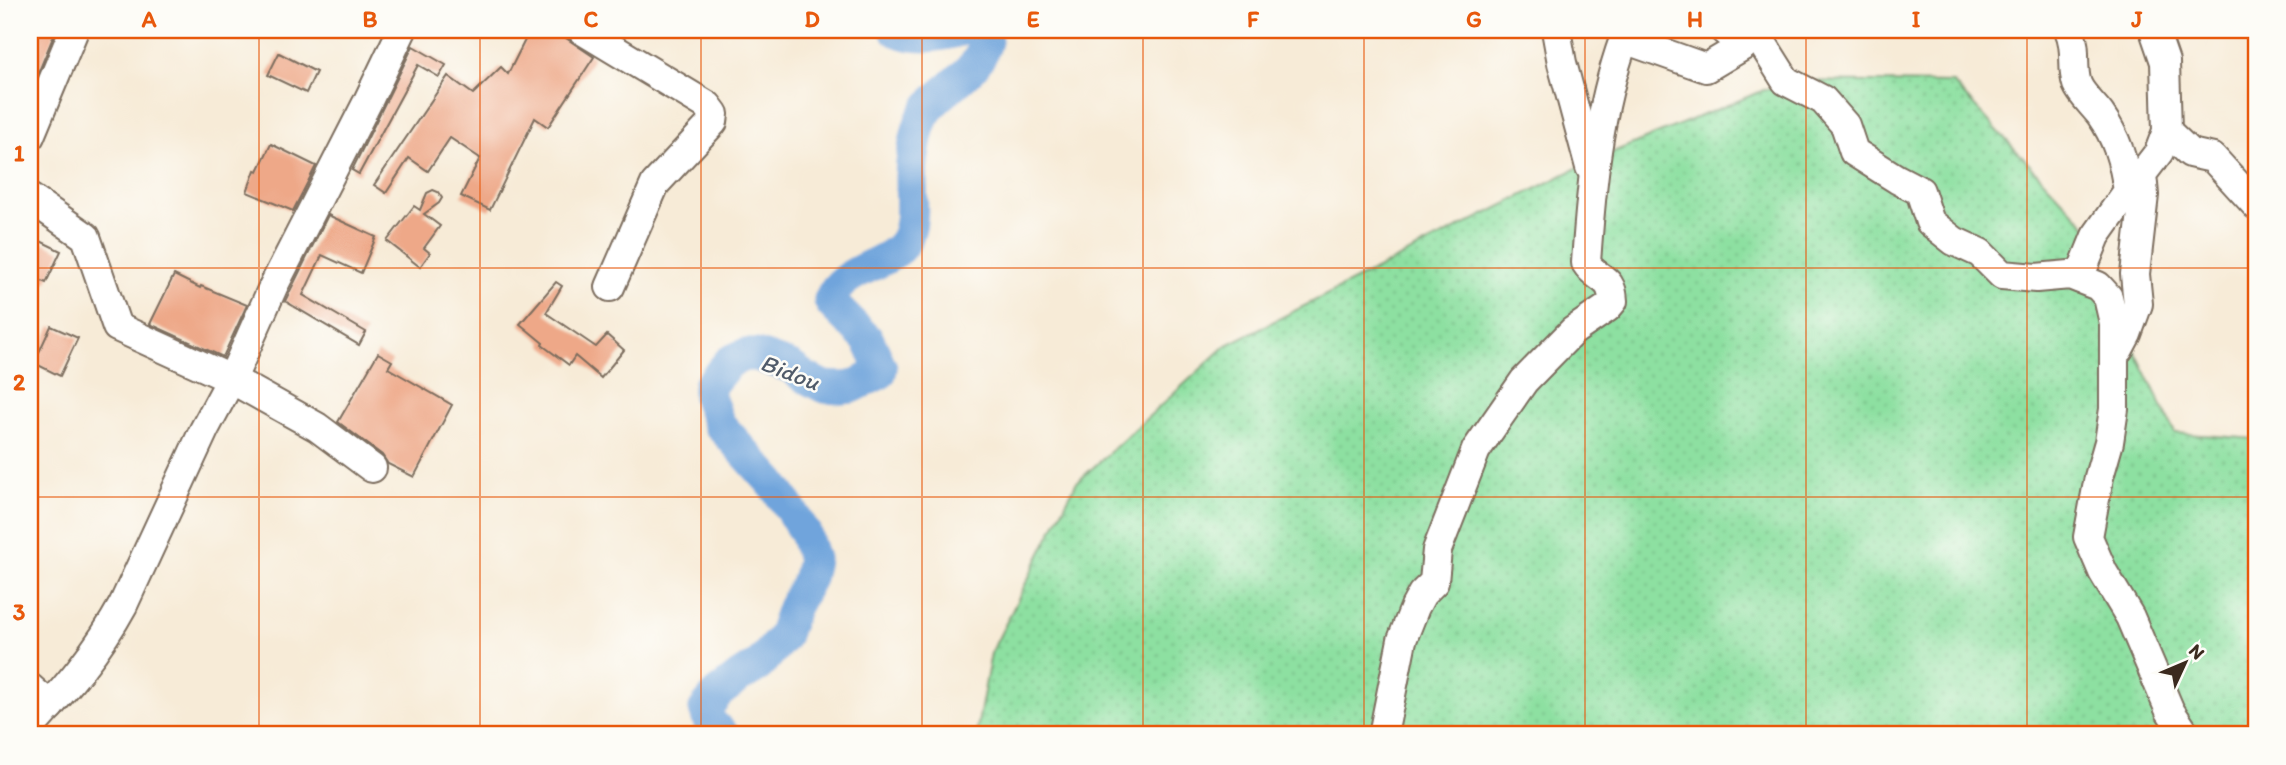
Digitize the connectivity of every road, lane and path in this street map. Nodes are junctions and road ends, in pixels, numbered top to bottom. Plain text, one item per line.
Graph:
1 (74, 30) edge
2 (402, 30) edge
3 (582, 30) edge
4 (1556, 30) edge
5 (1724, 30) edge
6 (1754, 30) edge
7 (2069, 30) edge
8 (2154, 30) edge
9 (2167, 131) junction
10 (30, 135) edge
11 (1592, 187) junction
12 (30, 198) edge
13 (2256, 205) edge
14 (2079, 278) junction
15 (610, 287) dead end
16 (2114, 358) junction
17 (231, 379) junction
18 (372, 468) dead end
19 (40, 697) edge
20 (30, 728) edge
21 (1383, 735) edge
22 (2186, 735) edge

1 - 10 street
2 - 17 street
3 - 15 street
4 - 11 street
5 - 11 street
6 - 14 street
7 - 14 street
8 - 9 street
9 - 13 street
9 - 16 street
11 - 21 street
12 - 17 street
14 - 16 street
16 - 22 street
17 - 18 street
17 - 19 street
19 - 20 street

